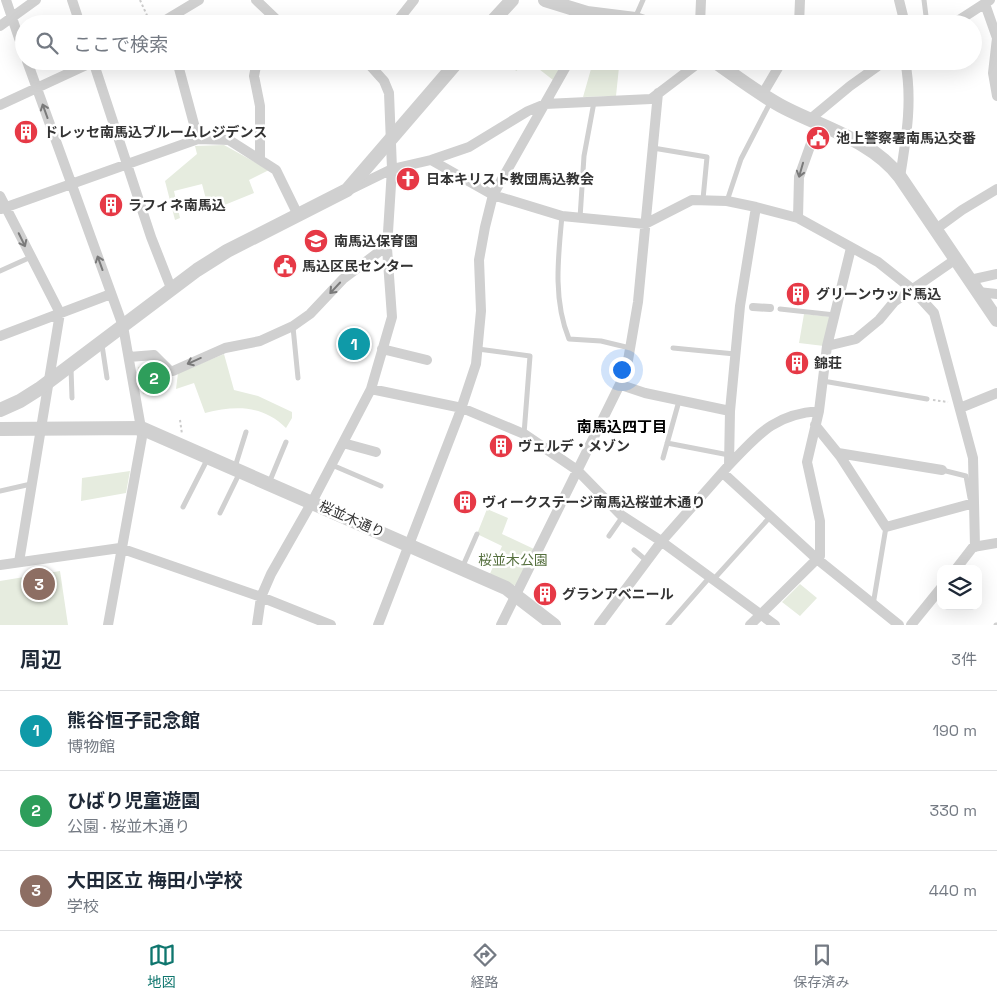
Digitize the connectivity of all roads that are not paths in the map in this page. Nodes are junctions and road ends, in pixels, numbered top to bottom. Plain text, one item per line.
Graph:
1 (6, 0) edge
2 (36, 0) edge
3 (72, 0) edge
4 (199, 0) edge
5 (256, 0) edge
6 (414, 0) edge
7 (512, 0) edge
8 (545, 0) edge
9 (643, 0) edge
10 (701, 0) edge
11 (800, 0) edge
12 (899, 0) edge
13 (924, 0) edge
14 (987, 2) edge
15 (16, 15) edge
16 (77, 15) edge
17 (174, 15) edge
18 (269, 15) edge
19 (403, 15) edge
20 (498, 15) edge
21 (583, 15) edge
22 (637, 15) edge
23 (700, 15) edge
24 (800, 15) edge
25 (903, 15) edge
26 (926, 15) edge
27 (967, 15) edge
28 (15, 16) edge
29 (11, 19) junction
30 (0, 26) edge
31 (15, 29) edge
32 (30, 70) edge
33 (75, 70) edge
34 (97, 70) edge
35 (179, 70) edge
36 (255, 70) edge
37 (374, 70) edge
38 (450, 70) edge
39 (564, 70) edge
40 (689, 70) edge
41 (727, 70) edge
42 (778, 70) edge
43 (872, 70) edge
44 (905, 70) edge
45 (37, 88) junction
46 (658, 93) junction
47 (997, 96) edge
48 (767, 98) junction
49 (594, 102) junction
50 (545, 104) junction
51 (0, 105) edge
52 (813, 122) junction
53 (392, 137) junction
54 (198, 139) junction
55 (653, 148) junction
56 (260, 159) junction
57 (431, 160) junction
58 (128, 163) junction
59 (392, 169) junction
60 (900, 177) junction
61 (71, 183) junction
62 (997, 189) edge
63 (347, 190) junction
64 (493, 195) junction
65 (0, 196) edge
66 (702, 199) junction
67 (727, 201) junction
68 (756, 206) junction
69 (3, 208) edge
70 (298, 215) junction
71 (562, 216) junction
72 (580, 218) junction
73 (798, 218) junction
74 (645, 224) junction
75 (936, 229) junction
76 (387, 248) junction
77 (852, 248) junction
78 (30, 257) junction
79 (956, 259) junction
80 (0, 271) edge
81 (997, 274) edge
82 (970, 280) junction
83 (171, 288) junction
84 (912, 289) junction
85 (978, 292) junction
86 (111, 294) junction
87 (997, 294) edge
88 (753, 307) dead end
89 (770, 308) dead end
90 (780, 309) dead end
91 (60, 313) junction
92 (836, 315) junction
93 (997, 320) edge
94 (123, 326) junction
95 (293, 326) junction
96 (0, 336) edge
97 (102, 342) junction
98 (827, 346) junction
99 (631, 348) junction
100 (674, 348) dead end
101 (478, 349) junction
102 (382, 350) junction
103 (735, 354) junction
104 (129, 357) junction
105 (428, 360) dead end
106 (71, 365) junction
107 (107, 378) dead end
108 (298, 378) dead end
109 (823, 381) junction
110 (49, 382) junction
111 (621, 385) junction
112 (371, 390) junction
113 (997, 393) edge
114 (72, 398) dead end
115 (927, 399) road end
116 (679, 400) junction
117 (959, 406) junction
118 (462, 408) junction
119 (0, 410) edge
120 (730, 410) junction
121 (818, 411) junction
122 (815, 425) junction
123 (141, 428) junction
124 (0, 429) edge
125 (42, 429) junction
126 (246, 432) dead end
127 (524, 434) junction
128 (286, 442) dead end
129 (343, 443) junction
130 (667, 443) junction
131 (376, 452) dead end
132 (838, 453) junction
133 (208, 458) junction
134 (663, 458) dead end
135 (727, 464) junction
136 (332, 465) junction
137 (577, 470) junction
138 (942, 470) joint
139 (237, 471) junction
140 (31, 484) junction
141 (268, 484) junction
142 (381, 486) dead end
143 (0, 491) edge
144 (312, 502) junction
145 (973, 503) junction
146 (183, 507) dead end
147 (220, 513) dead end
148 (622, 516) junction
149 (770, 517) junction
150 (886, 527) junction
151 (477, 534) dead end
152 (609, 536) dead end
153 (661, 542) junction
154 (997, 543) edge
155 (410, 545) junction
156 (975, 547) junction
157 (120, 548) junction
158 (634, 550) dead end
159 (817, 559) junction
160 (648, 561) junction
161 (19, 562) junction
162 (0, 565) edge
163 (959, 565) edge
164 (462, 570) junction
165 (711, 579) junction
166 (937, 593) edge
167 (516, 596) junction
168 (261, 597) junction
169 (872, 604) junction
170 (760, 615) junction
171 (108, 625) edge
172 (256, 625) edge
173 (331, 625) edge
174 (378, 625) edge
175 (501, 625) edge
176 (554, 625) edge
177 (599, 625) edge
178 (668, 625) edge
179 (750, 625) edge
180 (775, 625) edge
181 (899, 625) edge
182 (911, 625) edge

1 - 29 street
2 - 15 street
3 - 16 street
4 - 17 street
5 - 18 street
6 - 19 street
7 - 20 street
8 - 21 street
9 - 22 lane
10 - 23 street
11 - 24 street
12 - 25 street
13 - 26 lane
14 - 27 street
14 - 47 street
28 - 29 street
29 - 30 street
29 - 31 street
32 - 45 street
33 - 45 street
34 - 58 street
35 - 54 street
36 - 56 street
37 - 53 street
38 - 53 street
39 - 50 street
40 - 46 street
41 - 48 street
42 - 48 street
43 - 52 street
44 - 60 street
45 - 51 street
61 -> 45 street
46 - 49 street
46 - 55 street
48 - 52 street
48 - 67 lane
49 - 50 street
49 - 72 lane
50 - 57 street
50 - 64 street
52 - 60 street
52 -> 73 street
53 - 59 street
53 - 63 street
54 - 56 street
54 - 58 street
55 - 66 lane
55 - 74 street
56 - 70 street
57 - 59 street
57 - 64 street
58 - 61 street
58 - 83 street
59 - 63 street
59 - 76 street
60 - 75 street
61 - 69 street
86 -> 61 street
62 - 75 street
63 - 70 street
64 - 71 street
64 - 101 street
65 - 69 street
66 - 67 street
66 - 74 street
67 - 68 street
68 - 73 street
68 - 103 street
69 -> 78 street
70 - 83 street
71 - 72 street
71 - 99 lane
72 - 74 street
73 - 77 street
74 - 99 street
75 - 79 street
76 -> 95 street
76 - 102 street
77 - 84 street
77 - 92 street
78 - 80 lane
78 - 91 street
79 - 82 street
79 - 84 street
81 - 82 street
82 - 85 street
83 - 94 street
84 - 98 street
84 - 117 street
85 - 87 street
85 - 93 street
86 - 91 street
86 - 94 street
88 - 89 street
90 - 92 lane
91 - 96 street
91 - 110 street
92 - 98 street
94 - 97 street
94 - 104 street
95 -> 104 street
95 - 108 lane
97 - 106 street
97 - 107 lane
98 - 109 street
99 - 111 street
100 - 103 lane
101 - 118 street
101 - 127 lane
102 - 105 street
102 - 112 street
103 - 120 street
104 - 123 street
106 - 110 street
106 - 114 lane
109 - 115 lane
109 - 121 street
110 - 119 street
110 - 125 street
111 - 116 street
111 - 137 street
112 - 118 street
112 - 129 street
113 - 117 street
116 - 120 street
116 - 130 lane
117 - 145 street
118 - 127 street
118 - 155 street
120 - 135 street
121 - 122 street
121 - 135 street
122 - 132 street
122 - 159 street
123 - 125 street
123 - 133 street, 桜並木通り
123 - 157 street
124 - 125 street
125 - 140 street
126 - 139 lane
127 - 137 street
128 - 141 lane
129 - 131 street
129 - 136 street
130 - 134 lane
130 - 135 lane
132 - 138 street
132 - 150 street
133 - 139 street, 桜並木通り
133 - 146 lane
135 - 149 street
135 - 153 street
136 - 142 lane
136 - 144 street
137 - 148 street
137 - 167 street
138 - 145 lane
139 - 141 street, 桜並木通り
139 - 147 lane
140 - 143 lane
140 - 161 street
141 - 144 street, 桜並木通り
144 - 155 street, 桜並木通り
144 - 168 street
145 - 150 street
145 - 156 street
148 - 152 lane
148 - 153 street
149 - 159 street
149 - 165 lane
150 - 169 lane
151 - 164 lane
153 - 160 street
153 - 165 street
154 - 156 street
155 - 164 street, 桜並木通り
155 - 174 street
156 - 163 street
157 - 161 street
157 - 168 street
157 - 171 street
158 - 160 lane
159 - 169 street
159 - 170 street
160 - 177 street
161 - 162 street
164 - 167 street, 桜並木通り
165 - 170 street
165 - 178 lane
166 - 182 street
167 - 175 street
167 - 176 street, 桜並木通り
168 - 172 street
168 - 173 street
169 - 181 street
170 - 179 street
170 - 180 street

